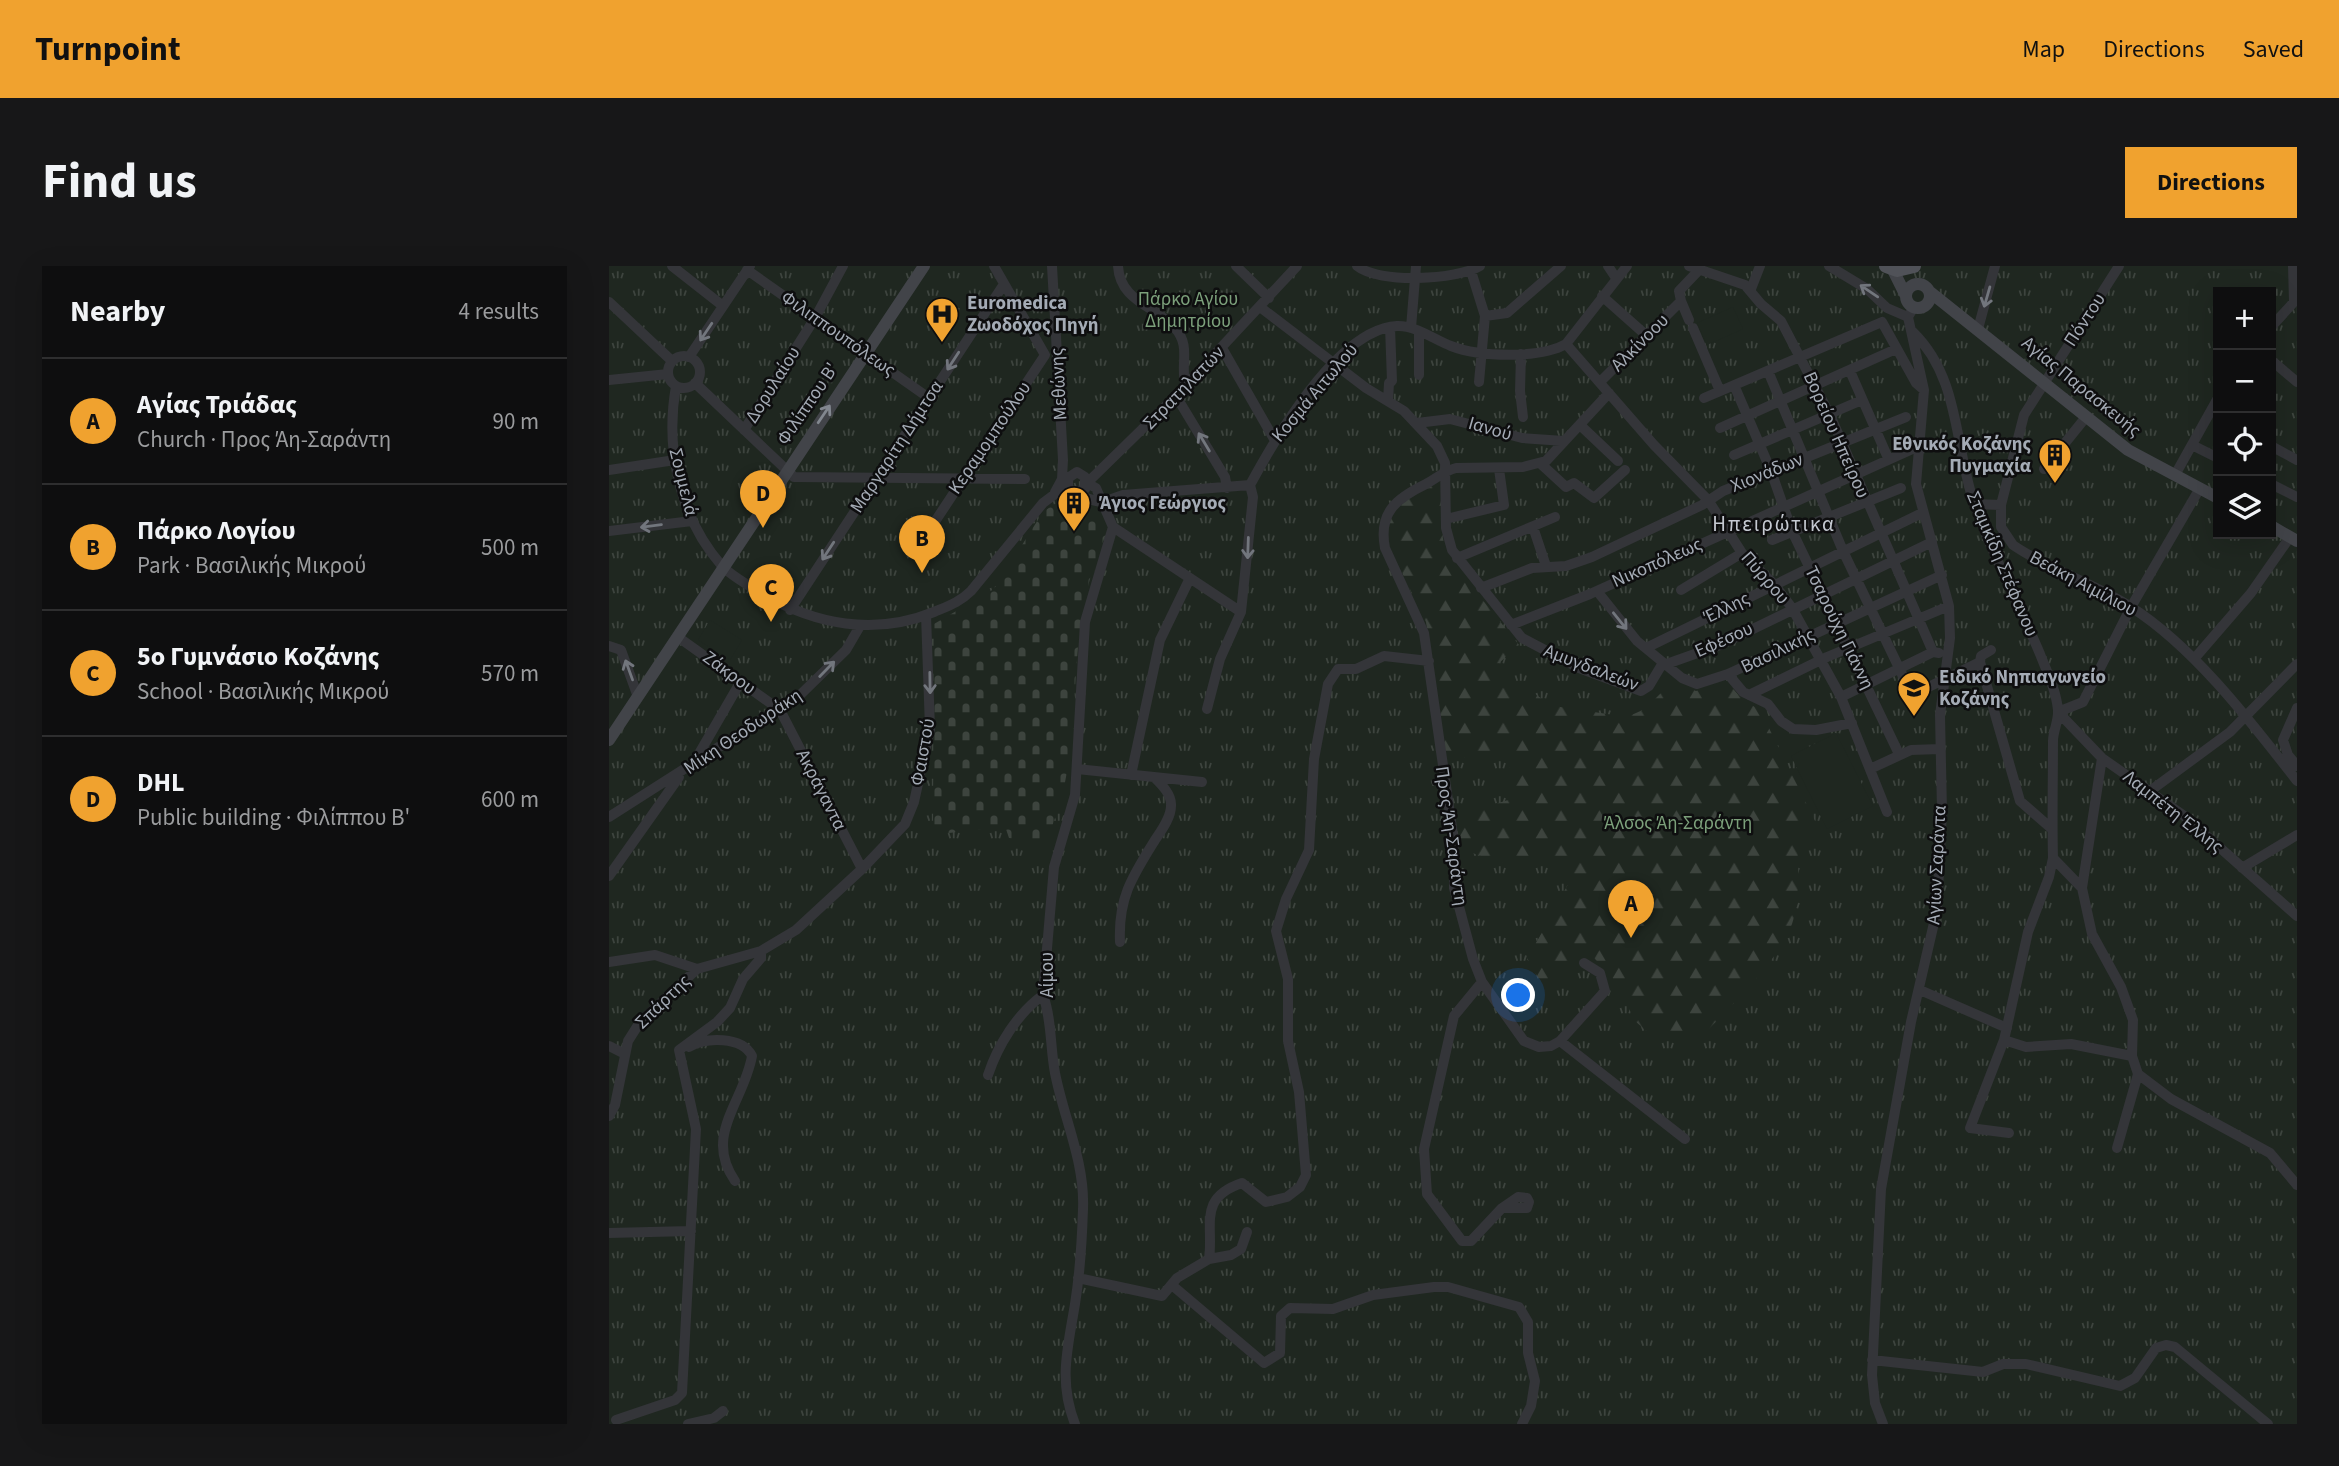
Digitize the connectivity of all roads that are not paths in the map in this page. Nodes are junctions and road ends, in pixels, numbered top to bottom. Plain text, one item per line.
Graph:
1 (672, 266) edge
2 (843, 266) edge
3 (924, 266) edge
4 (994, 266) edge
5 (1052, 266) edge
6 (1118, 266) edge
7 (1236, 266) edge
8 (1297, 266) edge
9 (1357, 266) edge
10 (1416, 266) edge
11 (1561, 266) edge
12 (1608, 266) edge
13 (1627, 266) edge
14 (1760, 266) edge
15 (1829, 266) edge
16 (1915, 266) edge
17 (1995, 266) edge
18 (2119, 266) edge
19 (2293, 266) edge
20 (1889, 267) edge
21 (749, 268) edge
22 (1694, 268) edge
23 (1476, 269) edge
24 (2297, 271) edge
25 (1417, 278) junction
26 (1616, 278) junction
27 (1004, 284) junction
28 (1751, 289) junction
29 (1602, 296) junction
30 (1269, 298) junction
31 (1681, 301) junction
32 (1919, 301) junction
33 (609, 302) edge
34 (723, 306) junction
35 (1261, 307) junction
36 (1485, 316) junction
37 (815, 318) junction
38 (2276, 322) edge
39 (1390, 327) junction
40 (1977, 329) junction
41 (1415, 330) junction
42 (1913, 332) junction
43 (1647, 337) junction
44 (1566, 344) junction
45 (1223, 348) junction
46 (1896, 349) junction
47 (1484, 352) junction
48 (866, 353) junction
49 (1521, 354) junction
50 (689, 357) junction
51 (1801, 358) junction
52 (672, 361) junction
53 (1334, 362) junction
54 (2276, 364) edge
55 (1767, 371) junction
56 (1850, 371) junction
57 (668, 374) junction
58 (1419, 375) dead end
59 (609, 380) edge
60 (1479, 382) dead end
61 (1600, 382) junction
62 (2045, 382) junction
63 (2297, 382) edge
64 (695, 383) junction
65 (1734, 385) junction
66 (676, 386) junction
67 (1186, 386) junction
68 (1816, 387) junction
69 (1924, 390) junction
70 (1720, 391) junction
71 (1609, 393) junction
72 (1176, 396) junction
73 (929, 398) junction
74 (1704, 398) dead end
75 (1862, 400) junction
76 (1388, 401) junction
77 (1781, 402) junction
78 (1830, 415) junction
79 (1748, 416) junction
80 (2085, 416) junction
81 (2213, 416) edge
82 (1523, 417) dead end
83 (1906, 417) dead end
84 (1417, 423) junction
85 (1580, 425) junction
86 (1720, 428) dead end
87 (1875, 429) junction
88 (744, 430) junction
89 (1794, 430) junction
90 (1274, 439) junction
91 (1564, 441) junction
92 (1841, 443) junction
93 (1760, 444) junction
94 (2192, 445) junction
95 (1917, 447) junction
96 (2276, 449) edge
97 (1734, 455) dead end
98 (2213, 456) edge
99 (1806, 458) junction
100 (1888, 458) junction
101 (675, 460) junction
102 (1063, 460) junction
103 (2297, 460) edge
104 (1618, 461) dead end
105 (1541, 464) junction
106 (1499, 469) junction
107 (2044, 469) dead end
108 (609, 470) edge
109 (1625, 470) dead end
110 (786, 471) junction
111 (1446, 471) junction
112 (1771, 471) junction
113 (1853, 473) junction
114 (2175, 475) junction
115 (876, 479) junction
116 (1025, 479) dead end
117 (1085, 479) junction
118 (963, 480) junction
119 (1067, 485) junction
120 (1250, 485) junction
121 (2276, 486) edge
122 (1227, 488) junction
123 (1901, 488) dead end
124 (2200, 488) junction
125 (1819, 489) junction
126 (1055, 492) junction
127 (1076, 492) junction
128 (2213, 495) edge
129 (2297, 497) edge
130 (1708, 500) junction
131 (1103, 502) junction
132 (1865, 502) junction
133 (1974, 503) junction
134 (1783, 505) junction
135 (2001, 505) junction
136 (1922, 513) junction
137 (1555, 517) dead end
138 (1829, 517) junction
139 (1446, 519) junction
140 (936, 520) dead end
141 (692, 522) junction
142 (1113, 527) junction
143 (1533, 527) junction
144 (2276, 529) edge
145 (609, 531) edge
146 (1728, 531) junction
147 (1792, 531) junction
148 (1880, 532) junction
149 (2293, 539) edge
150 (1772, 540) dead end
151 (1932, 542) junction
152 (1843, 551) junction
153 (1742, 553) junction
154 (1457, 558) junction
155 (1894, 561) junction
156 (1546, 566) junction
157 (724, 568) junction
158 (1809, 568) junction
159 (1942, 575) junction
160 (1191, 578) junction
161 (1856, 578) junction
162 (1775, 584) junction
163 (1481, 588) junction
164 (1681, 590) dead end
165 (1597, 591) junction
166 (1907, 592) junction
167 (1822, 594) junction
168 (1949, 606) junction
169 (1870, 607) junction
170 (2131, 607) junction
171 (1792, 608) junction
172 (790, 610) junction
173 (1241, 612) junction
174 (926, 615) junction
175 (1919, 619) junction
176 (1836, 623) junction
177 (1511, 625) junction
178 (860, 626) junction
179 (1882, 634) junction
180 (1808, 636) junction
181 (678, 637) junction
182 (612, 646) edge
183 (1646, 648) junction
184 (1848, 648) junction
185 (1991, 650) dead end
186 (1933, 652) junction
187 (1948, 654) junction
188 (2194, 659) junction
189 (1821, 660) junction
190 (1429, 661) junction
191 (1980, 662) junction
192 (1666, 663) junction
193 (2297, 664) edge
194 (1899, 669) junction
195 (1728, 674) junction
196 (741, 681) junction
197 (1943, 681) junction
198 (1866, 685) junction
199 (1749, 695) junction
200 (638, 696) junction
201 (1841, 697) junction
202 (2297, 708) edge
203 (1207, 709) dead end
204 (780, 710) junction
205 (2058, 712) junction
206 (2244, 718) junction
207 (1852, 723) junction
208 (609, 740) edge
209 (1940, 749) junction
210 (1899, 754) junction
211 (2102, 758) junction
212 (2297, 765) edge
213 (691, 768) junction
214 (1077, 769) junction
215 (1870, 769) junction
216 (681, 774) junction
217 (1131, 775) junction
218 (1155, 778) junction
219 (2297, 781) edge
220 (1202, 782) dead end
221 (2150, 791) junction
222 (1887, 812) dead end
223 (609, 817) edge
224 (2052, 829) junction
225 (2297, 835) edge
226 (2053, 858) junction
227 (2242, 868) junction
228 (862, 869) junction
229 (609, 876) edge
230 (2082, 888) junction
231 (2297, 916) edge
232 (1120, 942) dead end
233 (761, 951) junction
234 (609, 962) edge
235 (1584, 963) dead end
236 (697, 968) junction
237 (1482, 982) junction
238 (1920, 990) junction
239 (1043, 995) junction
240 (2007, 1028) junction
241 (2004, 1040) junction
242 (1560, 1041) junction
243 (609, 1046) edge
244 (680, 1053) junction
245 (625, 1054) junction
246 (2132, 1056) junction
247 (2138, 1074) junction
248 (988, 1075) dead end
249 (609, 1116) edge
250 (2009, 1133) dead end
251 (1685, 1139) dead end
252 (2117, 1148) dead end
253 (734, 1181) dead end
254 (2297, 1185) edge
255 (1502, 1208) dead end
256 (691, 1231) junction
257 (1247, 1232) dead end
258 (609, 1233) edge
259 (1209, 1259) junction
260 (1079, 1278) junction
261 (1173, 1286) junction
262 (1871, 1360) junction
263 (723, 1411) dead end
264 (620, 1420) edge
265 (688, 1424) edge
266 (1075, 1424) edge
267 (1522, 1424) edge
268 (1883, 1424) edge
269 (2268, 1424) edge

1 - 34 street
2 - 37 street, Δορυλαίου
3 - 48 main road, Φιλίππου Β'
4 - 27 street
5 - 102 street, Μεθώνης
6 - 67 street
7 - 30 street
8 - 30 street, Στρατηλατών
9 - 25 street
10 - 25 street
11 - 36 street
12 - 26 street
13 - 26 street
14 - 28 street
32 -> 15 street
16 - 20 main road
16 - 32 main road
17 -> 40 street
18 - 62 street, Πόντου
19 - 24 street
19 - 38 street
20 - 32 main road
21 - 34 street
21 - 37 street, Φιλιππουπόλεως
22 - 28 street, Βορείου Ηπείρου
22 - 31 street, Αλκίνοου
23 - 25 street
23 - 36 street
25 - 41 street
26 - 29 street
27 -> 73 street, Μαργαρίτη Δήμτσα
27 - 118 street, Κεραμομπούλου
28 - 51 street, Βορείου Ηπείρου
29 - 43 street
29 - 44 street
30 - 35 street, Στρατηλατών
31 - 43 street, Αλκίνοου
31 - 70 street
32 - 40 main road, Αγίας Παρασκευής
32 - 42 street, Αγίων Σαράντα
33 - 52 street
34 -> 50 street
35 - 45 street, Στρατηλατών
35 - 53 street
36 - 47 street
37 - 48 street, Φιλιππουπόλεως
37 - 88 street, Δορυλαίου
39 - 41 street, Κοσμά Αιτωλού
39 - 53 street, Κοσμά Αιτωλού
39 - 76 street
40 - 62 main road, Αγίας Παρασκευής
41 - 47 street
41 - 58 street
42 - 69 street, Αγίων Σαράντα
42 - 133 street, Σταμκίδη Στέφανου
43 - 61 street, Αλκίνοου
44 - 49 street
44 - 61 street, Πύρρου
45 - 67 street, Στρατηλατών
45 - 90 street
46 - 51 street
46 - 56 street
46 - 69 street
47 - 49 street
47 - 60 street
48 - 73 street, Φιλιππουπόλεως
110 -> 48 main road, Φιλίππου Β'
49 - 82 street
50 - 52 street
50 - 64 street
51 - 55 street
51 - 68 street, Βορείου Ηπείρου
52 - 57 street
53 - 76 street
53 - 90 street, Κοσμά Αιτωλού
54 - 63 street
55 - 65 street
55 - 77 street
56 - 68 street
56 - 75 street
57 - 59 street
57 - 66 street
61 - 71 street, Πύρρου
62 - 80 main road, Αγίας Παρασκευής
62 - 135 street, Πόντου
64 - 66 street
64 - 88 street
65 - 70 street
65 - 79 street, Τσαρούχη Γιάννη
66 - 101 street, Σουμελά
67 - 72 street, Στρατηλατών
68 - 77 street
68 - 78 street, Βορείου Ηπείρου
69 - 95 street, Αγίων Σαράντα
70 - 74 street
71 - 85 street
71 - 130 street, Πύρρου
72 - 117 street, Στρατηλατών
122 -> 72 street
73 - 115 street, Μαργαρίτη Δήμτσα
75 - 78 street
75 - 87 street
76 - 84 street
77 - 79 street
77 - 89 street
78 - 89 street
78 - 92 street, Βορείου Ηπείρου
79 - 86 street
79 - 93 street, Τσαρούχη Γιάννη
80 - 107 street
80 - 114 main road, Αγίας Παρασκευής
81 - 94 street
83 - 87 street, Χιονάδων
84 - 91 street, Ιανού
84 - 111 street
85 - 91 street
85 - 104 street
87 - 92 street, Χιονάδων
87 - 100 street
88 - 110 street
89 - 93 street
89 - 99 street
90 - 120 street, Κοσμά Αιτωλού
91 - 105 street
92 - 99 street, Χιονάδων
92 - 113 street, Βορείου Ηπείρου
93 - 97 street
93 - 112 street, Τσαρούχη Γιάννη
94 - 98 street
94 - 114 street
95 - 100 street, Νικοπόλεως
95 - 136 street, Αγίων Σαράντα
96 - 103 street
99 - 112 street, Χιονάδων
99 - 125 street
100 - 113 street, Νικοπόλεως
101 - 108 street
101 - 141 street, Σουμελά
102 - 117 street
102 - 126 street, Μεθώνης
105 - 106 street
105 - 109 street
106 - 111 street
106 - 139 street
110 - 115 street
110 - 157 main road, Φιλίππου Β'
111 - 139 street
111 - 190 street, Προς Άη-Σαράντη
112 - 130 street, Χιονάδων
112 - 134 street, Τσαρούχη Γιάννη
113 - 125 street, Νικοπόλεως
113 - 132 street, Βορείου Ηπείρου
114 - 124 main road, Αγίας Παρασκευής
115 - 118 street
115 -> 172 street, Μαργαρίτη Δήμτσα
116 - 118 street
117 - 119 street
117 - 127 street
117 - 131 street
118 - 140 street, Κεραμομπούλου
119 - 126 street
119 - 127 street
120 - 122 street
120 -> 173 street, Κοσμά Αιτωλού
121 - 129 street
122 - 131 street
123 - 132 street
124 - 128 main road, Αγίας Παρασκευής
124 - 170 street
125 - 134 street, Νικοπόλεως
125 - 138 street
126 - 174 street
127 - 131 street
130 - 146 street, Πύρρου
130 - 156 street, Χιονάδων
131 - 142 street
132 - 138 street
132 - 148 street, Βορείου Ηπείρου
133 - 135 street
133 - 205 street, Σταμκίδη Στέφανου
134 - 146 street, Νικοπόλεως
134 - 147 street, Τσαρούχη Γιάννη
135 - 170 street, Βεάκη Αιμίλιου
136 - 148 street, Έλλης
136 - 151 street, Αγίων Σαράντα
137 - 143 street
138 - 147 street
138 - 152 street
139 - 154 street
141 -> 145 street
141 - 157 street, Σουμελά
142 - 160 street
142 - 214 street, Αίμου
143 - 154 street
143 - 156 street
144 - 149 main road
146 - 153 street, Πύρρου
146 - 165 street, Νικοπόλεως
147 - 150 street
147 - 158 street, Τσαρούχη Γιάννη
148 - 152 street, Έλλης
148 - 155 street, Βορείου Ηπείρου
149 - 188 street
151 - 155 street, Εφέσου
151 - 159 street, Αγίων Σαράντα
152 - 158 street, Έλλης
152 - 161 street
153 - 162 street, Πύρρου
153 - 164 street
154 - 163 street
155 - 161 street, Εφέσου
155 - 166 street, Βορείου Ηπείρου
156 - 163 street, Χιονάδων
157 - 172 street
157 - 181 main road, Φιλίππου Β'
158 - 162 street, Έλλης
158 - 167 street, Τσαρούχη Γιάννη
159 - 166 street, Βασιλικής
159 - 168 street, Αγίων Σαράντα
160 - 173 street
160 - 217 street
161 - 167 street, Εφέσου
161 - 169 street
162 - 171 street, Πύρρου
162 - 183 street, Έλλης
163 - 177 street
165 - 177 street, Νικοπόλεως
165 -> 183 street
166 - 169 street, Βασιλικής
166 - 175 street, Βορείου Ηπείρου
167 - 171 street, Εφέσου
167 - 176 street, Τσαρούχη Γιάννη
168 - 175 street
168 - 187 street, Αγίων Σαράντα
169 - 176 street, Βασιλικής
169 - 179 street
170 - 188 street, Βεάκη Αιμίλιου
170 - 205 street
171 - 180 street, Πύρρου
171 - 192 street, Εφέσου
172 - 178 street
173 - 203 street, Κοσμά Αιτωλού
174 - 178 street
174 -> 228 street, Φαιστού
175 - 179 street
175 - 186 street, Βορείου Ηπείρου
176 - 180 street, Βασιλικής
176 - 184 street, Τσαρούχη Γιάννη
177 - 192 street, Αμυγδαλεών
204 -> 178 street, Μίκη Θεοδωράκη
179 - 184 street
179 - 194 street
180 - 189 street, Πύρρου
180 - 195 street, Βασιλικής
181 - 196 street, Ζάκρου
181 - 200 main road, Φιλίππου Β'
200 -> 182 street
183 - 192 street
184 - 189 street
184 - 198 street, Τσαρούχη Γιάννη
185 - 191 street
186 - 187 street
186 - 194 street
187 - 197 street, Αγίων Σαράντα
188 - 206 street, Βεάκη Αιμίλιου
189 - 199 street
189 - 201 street, Πύρρου
190 - 237 street, Προς Άη-Σαράντη
190 - 259 street
191 - 197 street
191 - 224 street
192 - 195 street, Βασιλικής
193 - 206 street
194 - 197 street
194 - 198 street
195 - 199 street
196 - 204 street, Ζάκρου
196 - 213 street
197 - 209 street, Αγίων Σαράντα
198 - 201 street
198 - 210 street, Τσαρούχη Γιάννη
199 - 207 street
200 - 208 main road, Φιλίππου Β'
201 - 207 street, Πύρρου
202 - 212 street
204 - 213 street, Μίκη Θεοδωράκη
204 - 228 street, Ακράγαντα
205 - 211 street, Λαμπέτη Έλλης
205 - 224 street, Σταμκίδη Στέφανου
206 - 219 street, Βεάκη Αιμίλιου
206 - 221 street
207 - 215 street, Πύρρου
209 - 210 street
209 - 238 street, Αγίων Σαράντα
210 - 215 street
211 - 221 street, Λαμπέτη Έλλης
211 - 230 street
213 - 216 street, Μίκη Θεοδωράκη
214 - 217 street
214 - 239 street, Αίμου
215 - 222 street, Πύρρου
216 - 223 street, Μίκη Θεοδωράκη
216 - 229 street
217 - 218 street
218 - 220 street
218 - 232 street
221 - 227 street, Λαμπέτη Έλλης
224 - 226 street, Σταμκίδη Στέφανου
225 - 227 street, Λαμπέτη Έλλης
226 - 230 street
226 - 240 street, Σταμκίδη Στέφανου
227 - 231 street
228 - 233 street, Φαιστού
230 - 246 street
233 - 236 street
233 - 244 street
234 - 236 street
235 - 242 street
236 - 245 street, Σπάρτης
237 - 242 street, Προς Άη-Σαράντη
237 - 255 street
238 - 240 street
238 - 262 street, Αγίων Σαράντα
239 - 248 street
239 - 260 street, Αίμου
240 - 241 street, Σταμκίδη Στέφανου
241 - 246 street
241 - 250 street, Σταμκίδη Στέφανου
242 - 251 street
243 - 245 street
244 - 253 street
244 - 256 street
245 - 249 street, Σπάρτης
246 - 247 street
247 - 252 street
247 - 254 street
256 - 258 street
256 - 264 street
257 - 259 street
259 - 261 street
260 - 261 street
260 - 266 street, Αίμου
261 - 267 street
262 - 268 street, Αγίων Σαράντα
262 - 269 street
263 - 265 street

